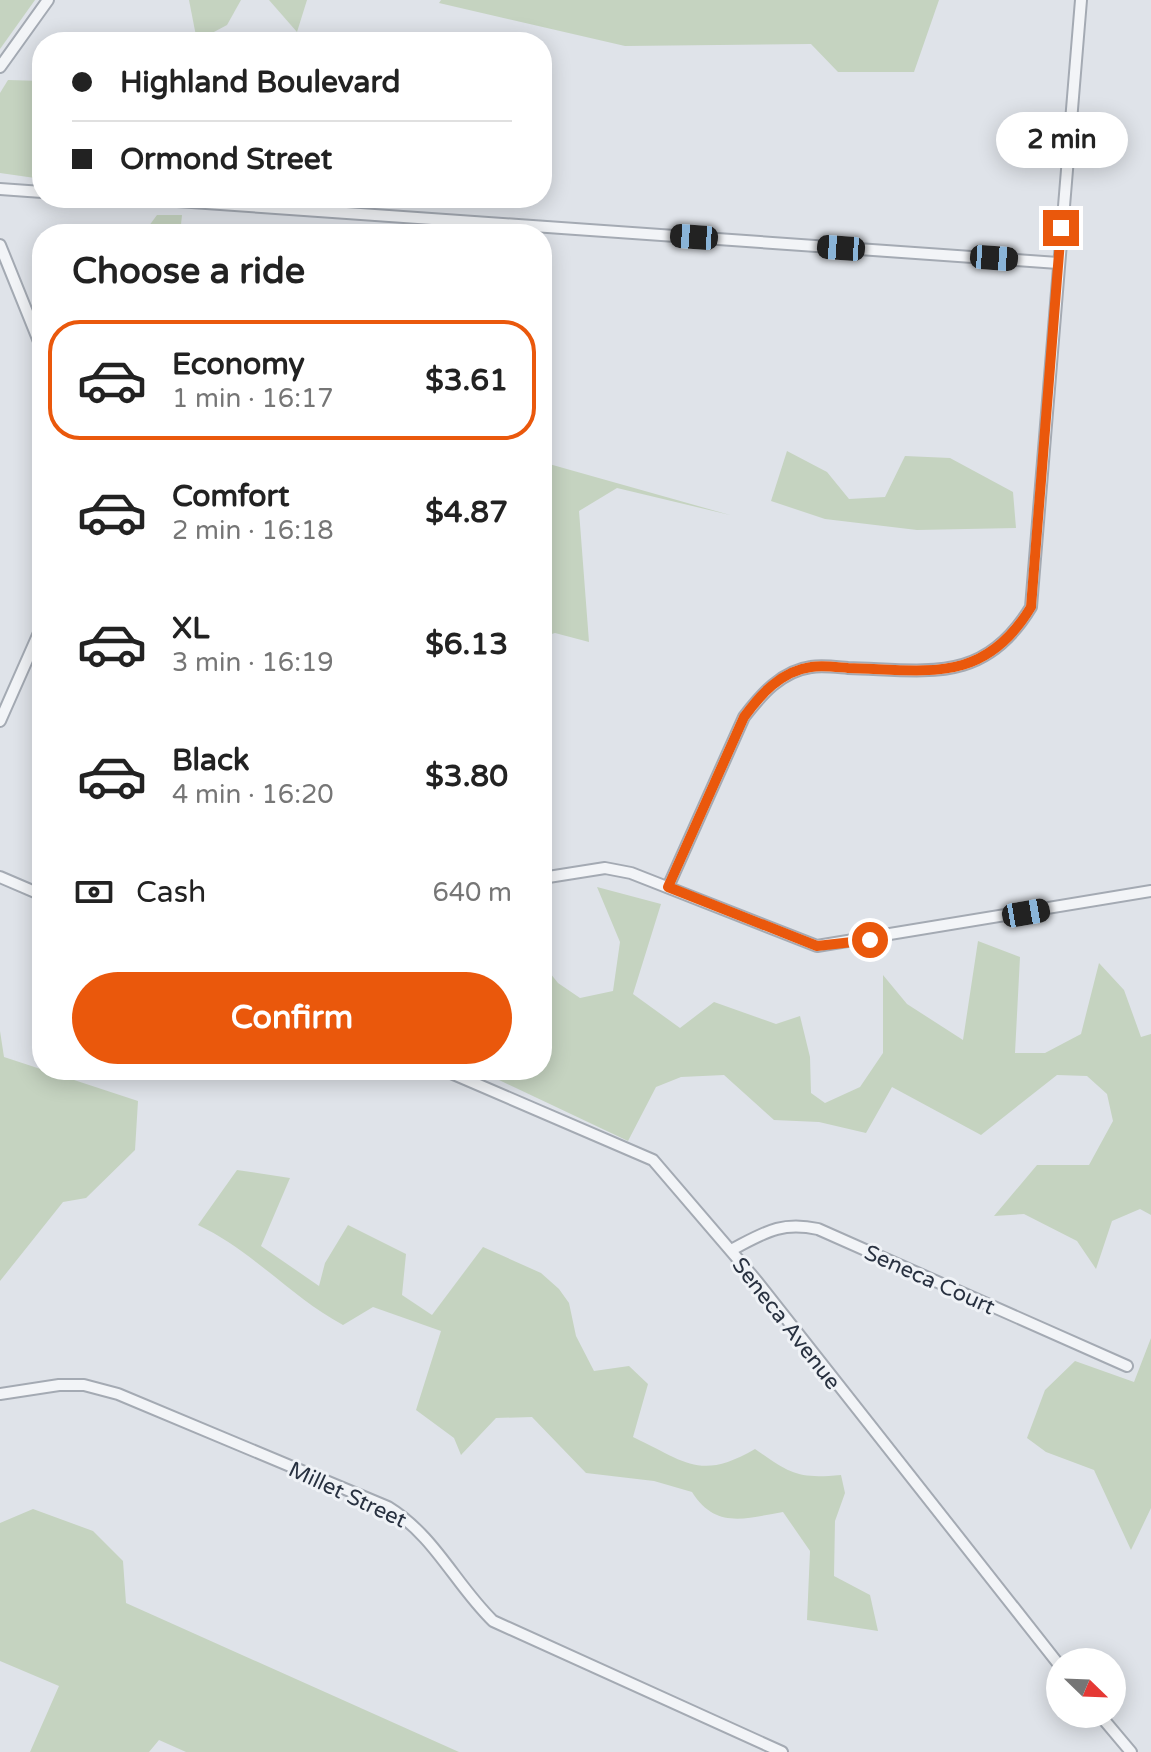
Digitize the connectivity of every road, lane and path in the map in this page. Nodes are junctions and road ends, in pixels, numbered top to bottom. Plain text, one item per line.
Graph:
1 (48, 0) edge
2 (1081, 0) edge
3 (0, 67) edge
4 (0, 189) edge
5 (32, 191) edge
6 (276, 208) edge
7 (504, 224) edge
8 (552, 227) edge
9 (0, 245) edge
10 (1058, 263) junction
11 (32, 324) edge
12 (32, 645) edge
13 (5, 698) edge
14 (0, 721) edge
15 (552, 876) edge
16 (0, 877) edge
17 (668, 887) junction
18 (32, 891) edge
19 (1151, 891) edge
20 (467, 1080) edge
21 (731, 1250) junction
22 (1127, 1366) dead end
23 (0, 1394) edge
24 (1046, 1648) edge
25 (1111, 1728) edge
26 (782, 1752) edge
27 (1131, 1752) edge

1 - 3 street
2 - 10 street
4 - 5 street
6 - 7 street
8 - 10 street
9 - 11 street
10 - 17 street
12 - 13 street
13 - 14 street
15 - 17 street
16 - 18 street
17 - 19 street
20 - 21 street, Seneca Avenue
21 - 22 street, Seneca Court
21 - 24 street, Seneca Avenue
23 - 26 street, Millet Street
25 - 27 street

